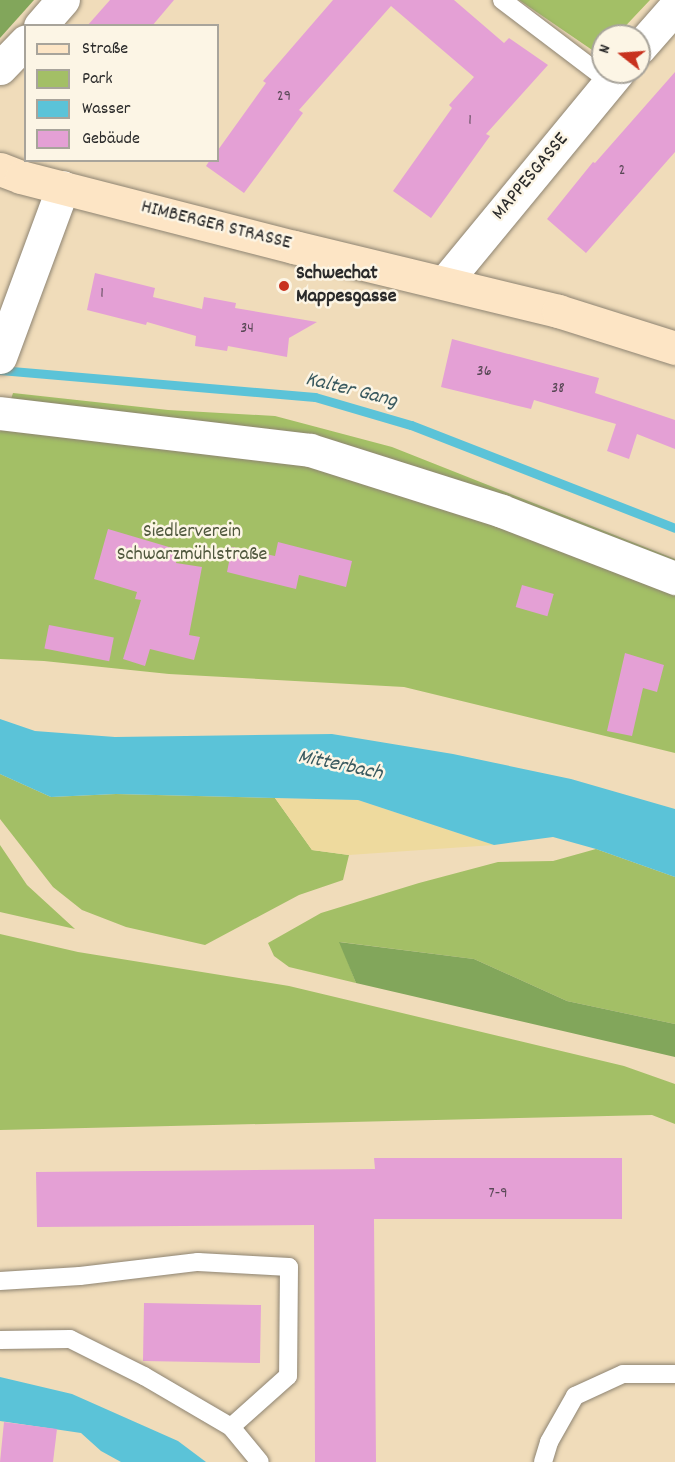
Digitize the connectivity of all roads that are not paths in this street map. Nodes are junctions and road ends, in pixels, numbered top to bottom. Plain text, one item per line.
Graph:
1 (63, 0) edge
2 (502, 0) edge
3 (675, 7) edge
4 (42, 24) edge
5 (651, 34) edge
6 (24, 43) edge
7 (591, 61) edge
8 (0, 68) edge
9 (608, 84) edge
10 (0, 170) edge
11 (63, 187) junction
12 (445, 282) junction
13 (675, 348) edge
14 (3, 349) edge
15 (0, 413) edge
16 (675, 578) edge
17 (0, 1281) edge
18 (0, 1341) edge
19 (675, 1374) edge
20 (231, 1427) junction
21 (260, 1462) edge
22 (543, 1462) edge

1 - 4 street
2 - 7 lane
3 - 5 street
6 - 8 street
9 - 12 street, MAPPESGASSE
10 - 11 main road, HIMBERGER STRASSE
11 - 12 main road, HIMBERGER STRASSE
11 - 14 street
12 - 13 main road, HIMBERGER STRASSE
15 - 16 street
17 - 20 lane
18 - 20 lane
19 - 22 lane
20 - 21 lane

